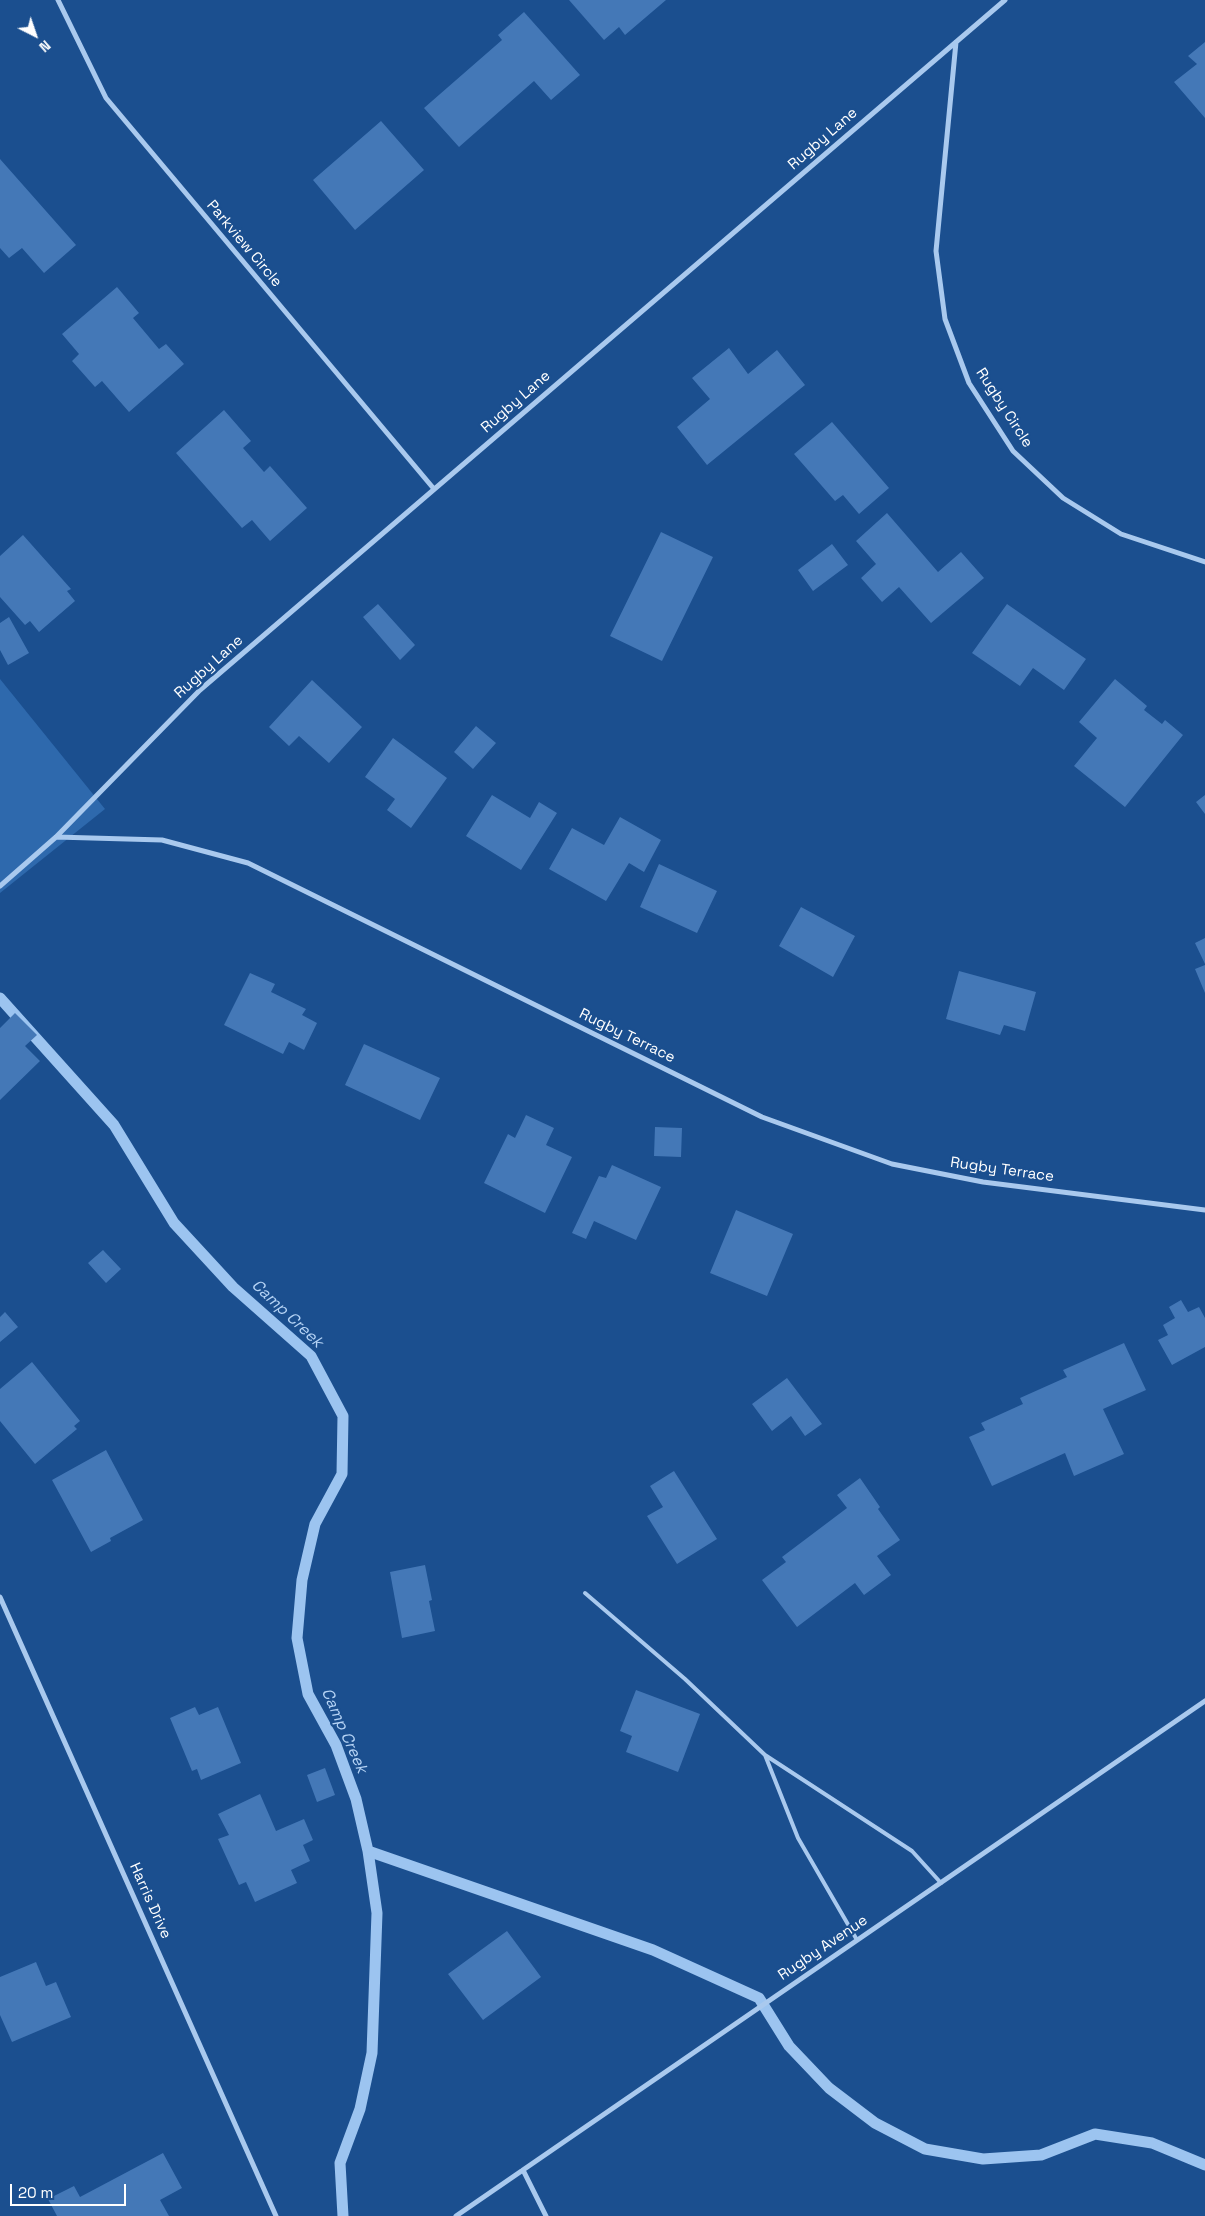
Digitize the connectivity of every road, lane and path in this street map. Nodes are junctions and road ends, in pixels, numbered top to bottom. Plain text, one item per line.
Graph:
1 (58, 0) edge
2 (1005, 0) edge
3 (956, 42) junction
4 (434, 489) junction
5 (1205, 562) edge
6 (56, 837) junction
7 (0, 886) edge
8 (1205, 1210) edge
9 (585, 1593) dead end
10 (0, 1597) edge
11 (1205, 1701) edge
12 (765, 1755) junction
13 (941, 1882) junction
14 (858, 1940) junction
15 (523, 2170) junction
16 (276, 2216) edge
17 (456, 2216) edge
18 (546, 2216) edge

1 - 4 street, Parkview Circle
2 - 3 street, Rugby Lane
3 - 4 street, Rugby Lane
3 - 5 street, Rugby Circle
4 - 6 street, Rugby Lane
6 - 7 street, Rugby Lane
6 - 8 street, Rugby Terrace
9 - 12 lane
10 - 16 street, Harris Drive
11 - 13 street, Rugby Avenue
12 - 13 lane
12 - 14 lane
13 - 14 street, Rugby Avenue
14 - 15 street, Rugby Avenue
15 - 17 street, Rugby Avenue
15 - 18 street

